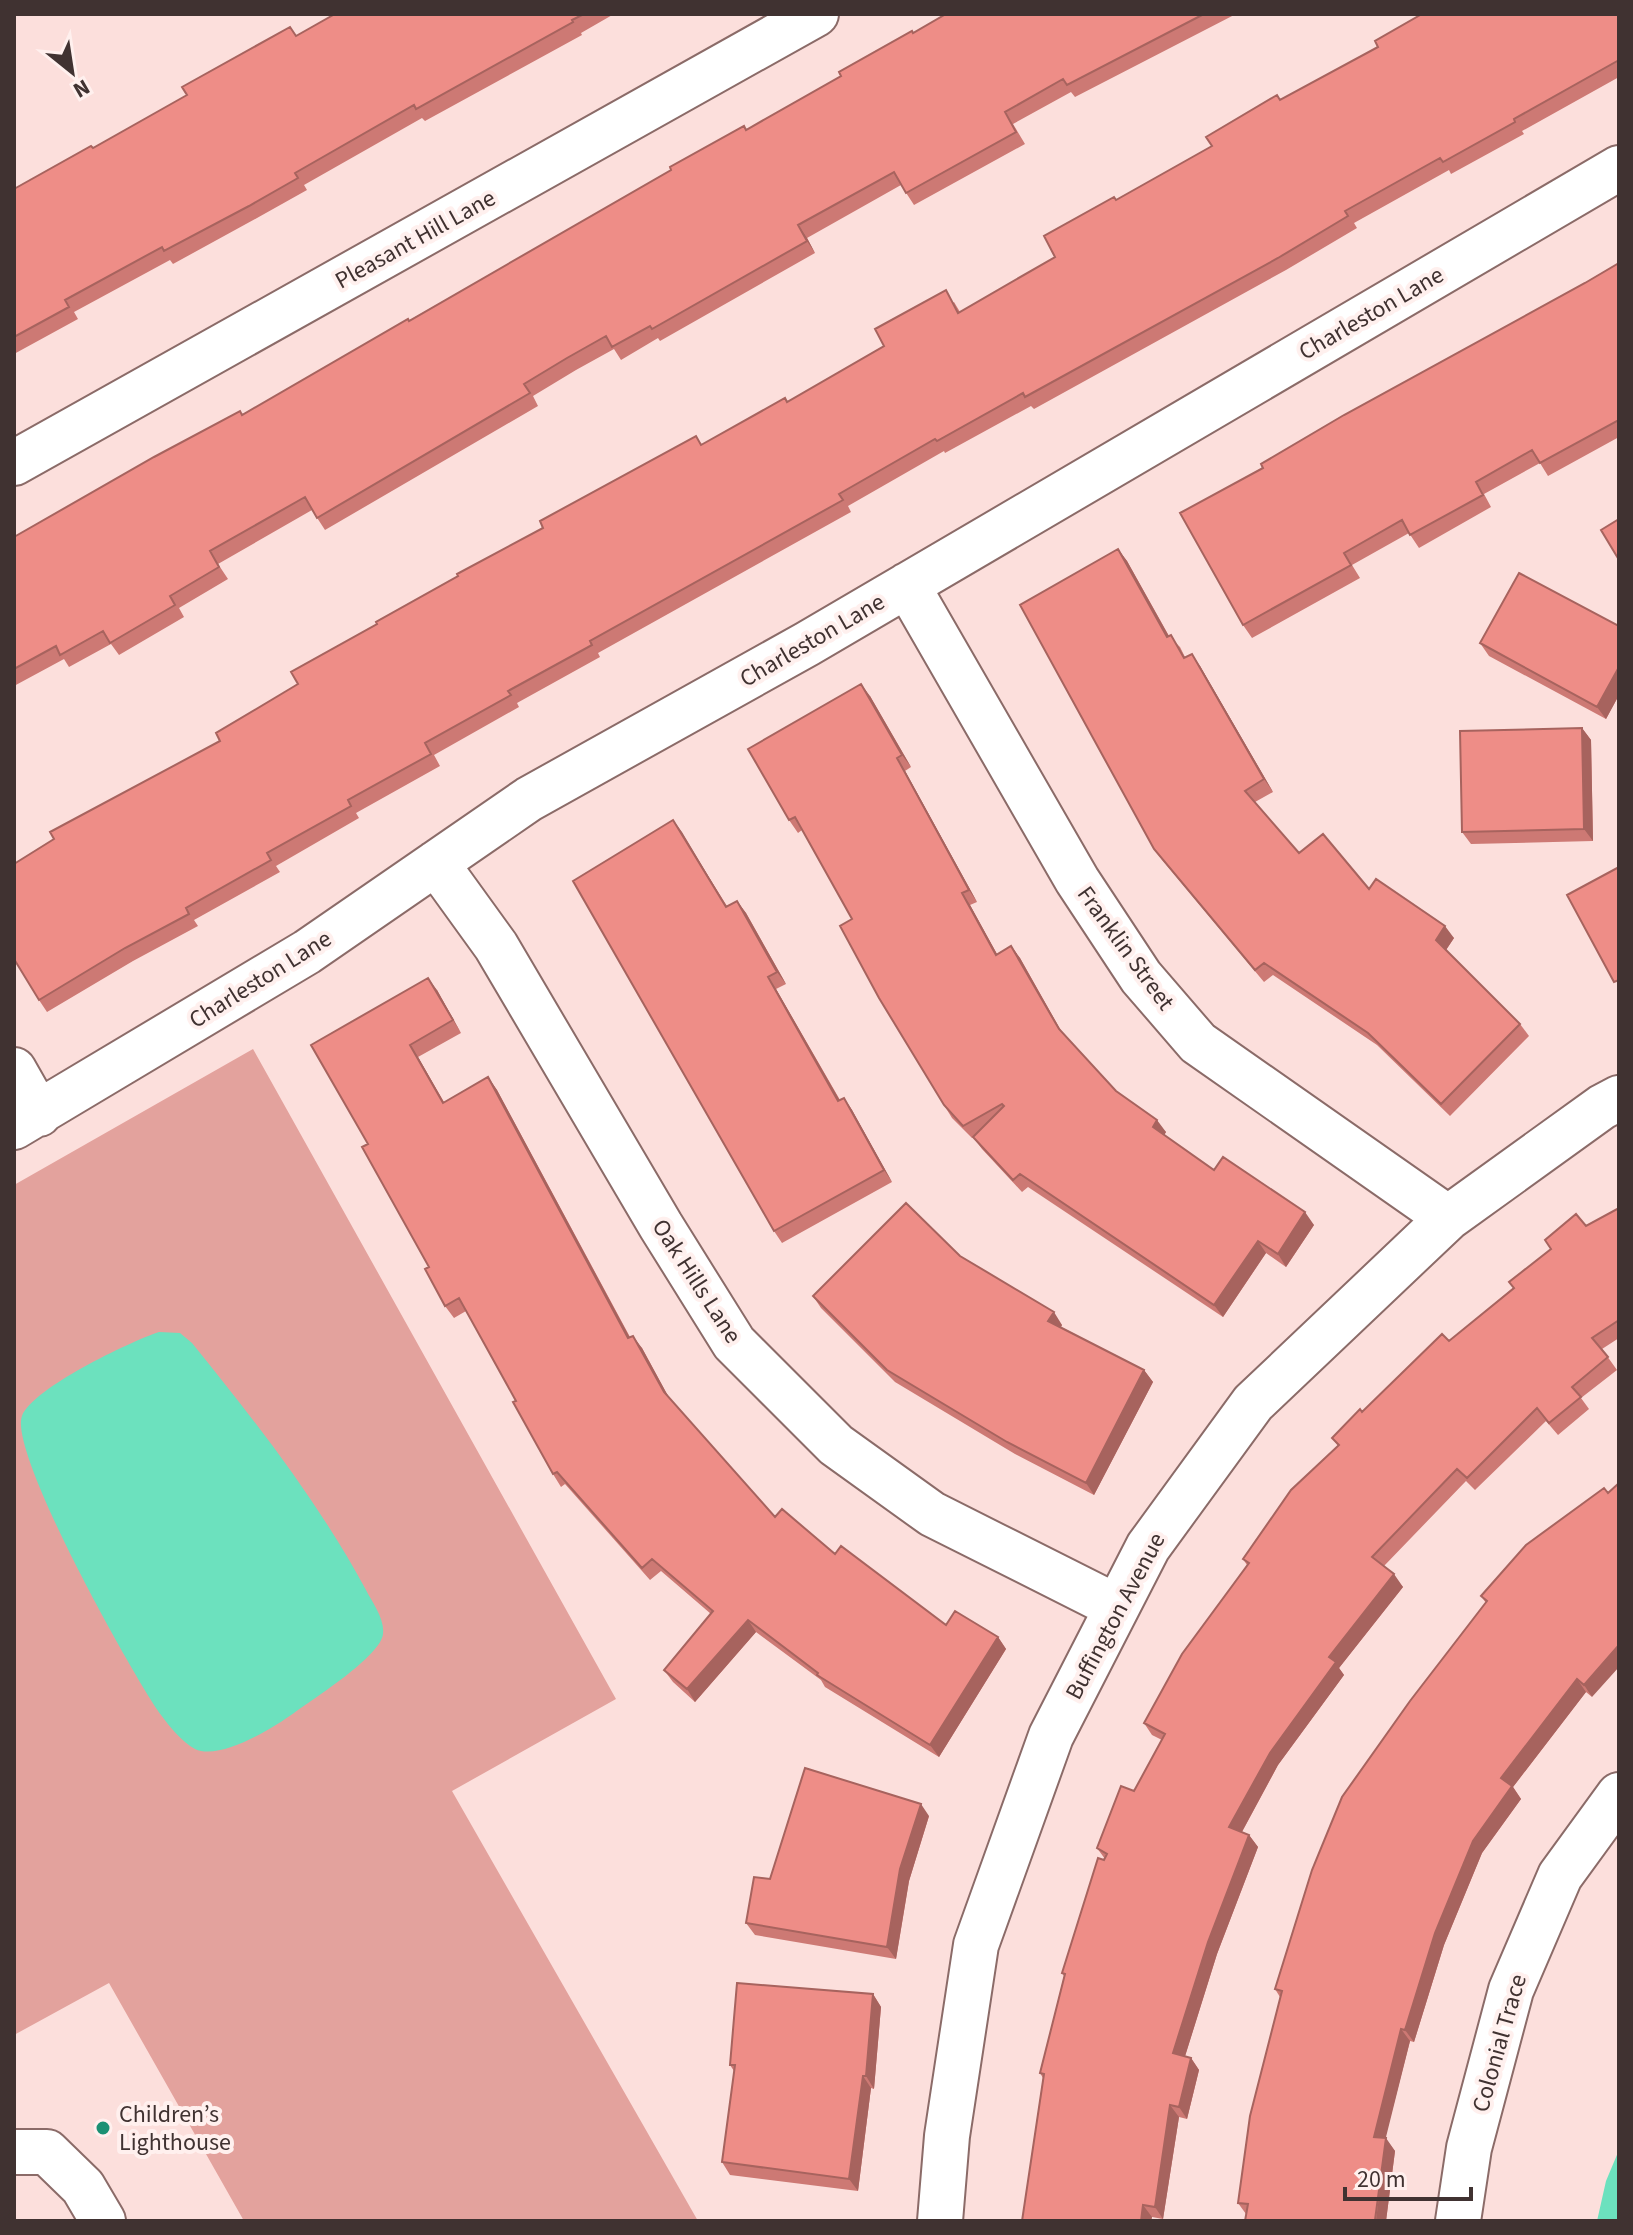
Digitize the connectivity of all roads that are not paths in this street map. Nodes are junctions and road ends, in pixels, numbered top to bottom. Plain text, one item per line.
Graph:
1 (816, 14) edge
2 (1619, 168) edge
3 (14, 463) edge
4 (907, 585) junction
5 (436, 863) junction
6 (14, 1070) edge
7 (1619, 1098) edge
8 (26, 1121) edge
9 (1448, 1218) junction
10 (1117, 1607) junction
11 (1619, 1795) edge
12 (14, 2152) edge
13 (103, 2221) edge
14 (940, 2221) edge
15 (1458, 2221) edge

1 - 3 street, Pleasant Hill Lane
2 - 4 street, Charleston Lane
4 - 5 street, Charleston Lane
4 - 9 street, Franklin Street
5 - 8 street, Charleston Lane
5 - 10 street, Oak Hills Lane
6 - 8 street
7 - 9 street, Buffington Avenue
9 - 10 street, Buffington Avenue
10 - 14 street, Buffington Avenue
11 - 15 street, Colonial Trace
12 - 13 street

